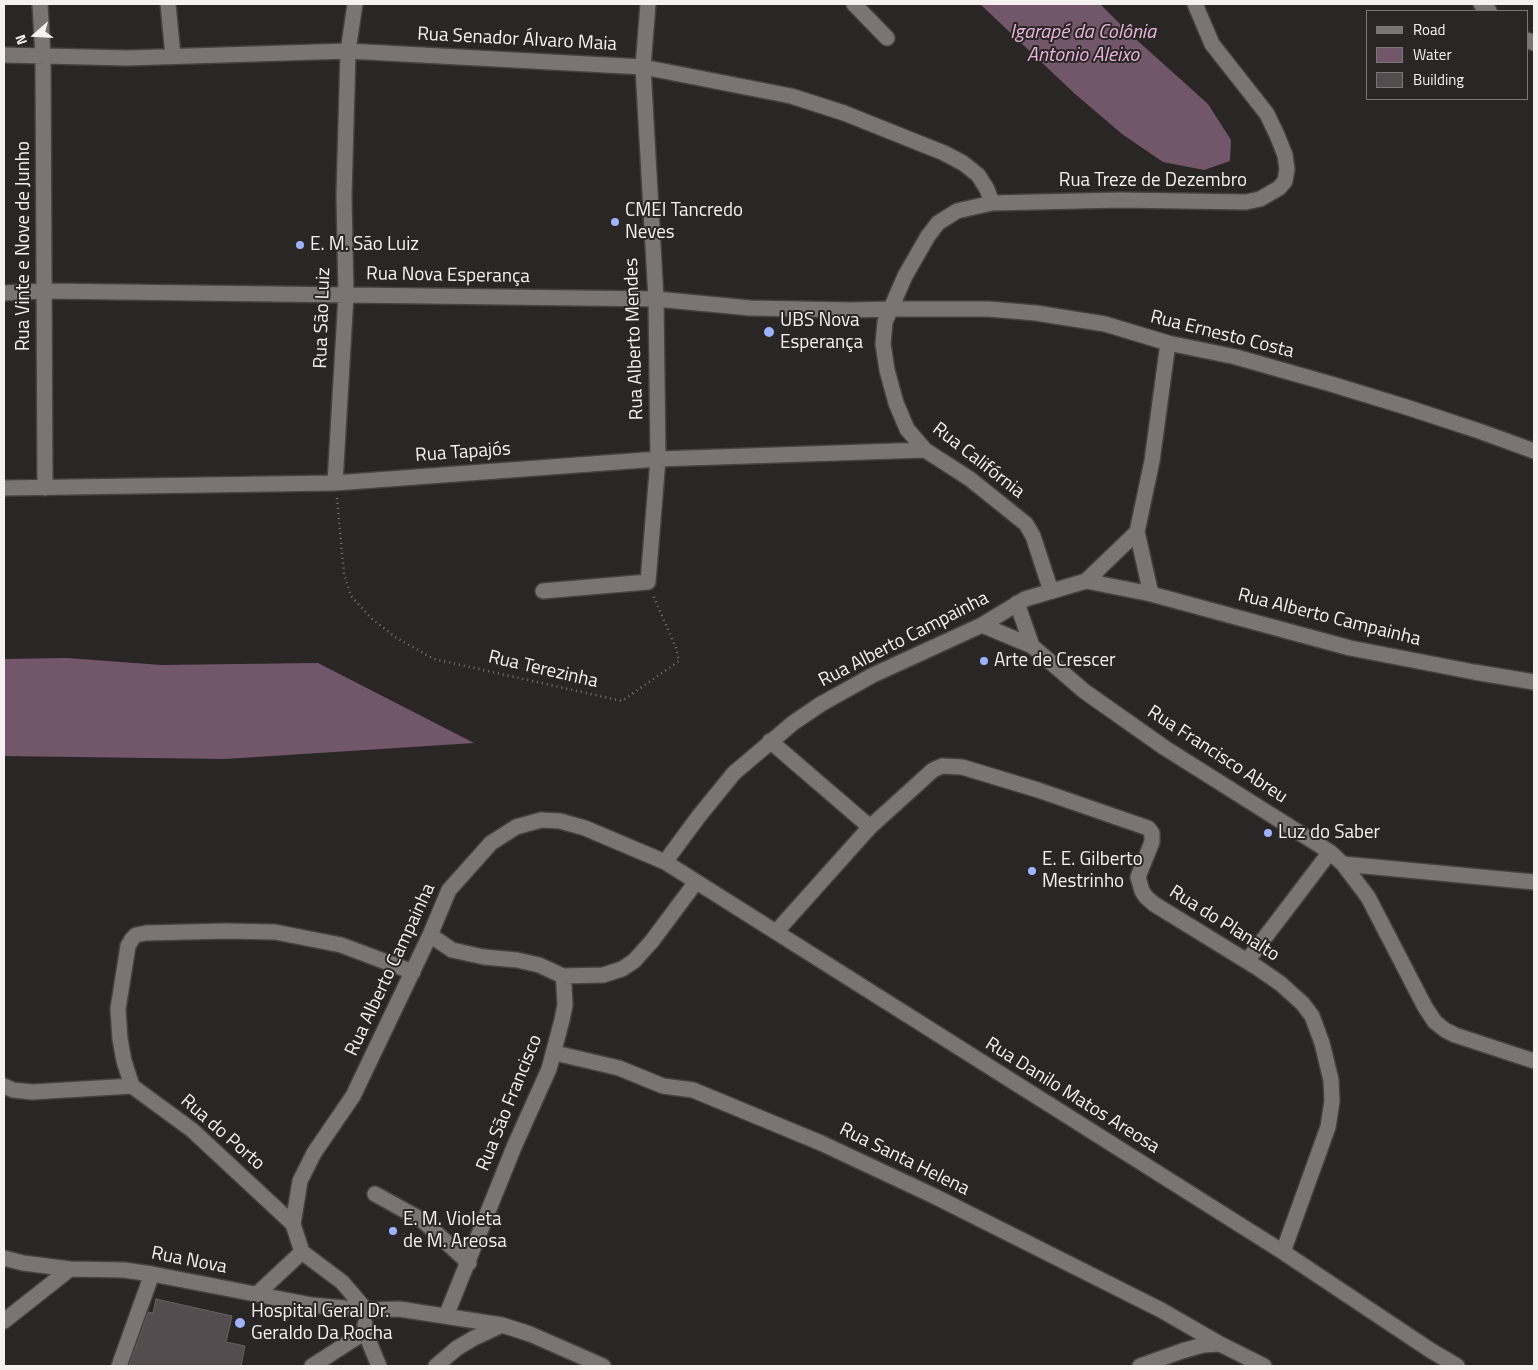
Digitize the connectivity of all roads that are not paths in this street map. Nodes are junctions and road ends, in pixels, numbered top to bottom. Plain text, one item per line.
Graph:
1 (40, 4) edge
2 (168, 4) edge
3 (354, 4) edge
4 (648, 4) edge
5 (854, 4) edge
6 (1195, 4) edge
7 (887, 38) dead end
8 (348, 51) junction
9 (4, 55) edge
10 (173, 56) junction
11 (43, 57) junction
12 (643, 67) junction
13 (992, 203) junction
14 (44, 291) junction
15 (4, 293) edge
16 (346, 295) junction
17 (656, 299) junction
18 (890, 309) junction
19 (1168, 343) junction
20 (925, 450) junction
21 (1534, 452) edge
22 (658, 459) junction
23 (335, 483) junction
24 (4, 488) edge
25 (45, 488) junction
26 (1137, 532) junction
27 (1086, 581) junction
28 (542, 591) dead end
29 (1051, 591) junction
30 (1152, 594) junction
31 (1017, 603) junction
32 (982, 625) junction
33 (1032, 646) junction
34 (1534, 682) edge
35 (770, 741) junction
36 (870, 827) junction
37 (1330, 852) junction
38 (665, 862) junction
39 (1343, 864) junction
40 (696, 882) junction
41 (1534, 882) edge
42 (776, 932) junction
43 (430, 935) junction
44 (1247, 961) junction
45 (412, 972) junction
46 (563, 976) junction
47 (555, 1053) junction
48 (1534, 1061) edge
49 (4, 1086) edge
50 (132, 1086) junction
51 (375, 1194) dead end
52 (293, 1224) junction
53 (302, 1252) junction
54 (1283, 1252) junction
55 (4, 1258) edge
56 (469, 1263) junction
57 (70, 1269) junction
58 (152, 1274) junction
59 (256, 1294) junction
60 (366, 1310) junction
61 (446, 1316) junction
62 (4, 1320) edge
63 (502, 1325) junction
64 (365, 1332) junction
65 (1220, 1344) junction
66 (119, 1366) edge
67 (312, 1366) edge
68 (379, 1366) edge
69 (436, 1366) edge
70 (603, 1366) edge
71 (1140, 1366) edge
72 (1264, 1366) edge
73 (1457, 1366) edge

1 - 11 street, Rua Vinte e Nove de Junho
2 - 10 street
3 - 8 street, Rua São Luiz
4 - 12 street, Rua Alberto Mendes
5 - 7 street
6 - 13 street, Rua Treze de Dezembro
8 - 10 street, Rua Senador Álvaro Maia
8 - 12 street, Rua Senador Álvaro Maia
8 - 16 street, Rua São Luiz
9 - 11 street, Rua Senador Álvaro Maia
10 - 11 street, Rua Senador Álvaro Maia
11 - 14 street, Rua Vinte e Nove de Junho
12 - 13 street, Rua Senador Álvaro Maia
12 - 17 street, Rua Alberto Mendes
13 - 18 street, Rua Califórnia
14 - 15 street, Rua Nova Esperança
14 - 16 street, Rua Nova Esperança
14 - 25 street, Rua Vinte e Nove de Junho
16 - 17 street, Rua Nova Esperança
16 - 23 street, Rua São Luiz
17 - 18 street, Rua Nova Esperança
17 - 22 street, Rua Alberto Mendes
18 - 19 street, Rua Ernesto Costa
18 - 20 street, Rua Califórnia
19 - 21 street, Rua Ernesto Costa
19 - 26 street
20 - 22 street, Rua Tapajós
20 - 29 street, Rua Califórnia
22 - 23 street, Rua Tapajós
22 - 28 street, Rua Alberto Mendes
23 - 25 street, Rua Tapajós
24 - 25 street, Rua Tapajós
26 - 27 street
26 - 30 street
27 - 29 street, Rua Alberto Campainha
27 - 30 street, Rua Alberto Campainha
29 - 31 street, Rua Alberto Campainha
30 - 34 street, Rua Alberto Campainha
31 - 32 street, Rua Alberto Campainha
31 - 33 street, Rua Francisco Abreu
32 - 33 street, Rua Francisco Abreu
32 - 35 street, Rua Alberto Campainha
33 - 37 street, Rua Francisco Abreu
35 - 36 street
35 - 38 street, Rua Alberto Campainha
36 - 42 street
36 - 44 street, Rua do Planalto
37 - 39 street, Rua Francisco Abreu
37 - 44 street
38 - 40 street, Rua Danilo Matos Areosa
38 - 43 street, Rua Alberto Campainha
39 - 41 street
39 - 48 street, Rua Francisco Abreu
40 - 42 street, Rua Danilo Matos Areosa
40 - 46 street
42 - 54 street, Rua Danilo Matos Areosa
43 - 45 street, Rua Alberto Campainha
43 - 46 street
44 - 54 street, Rua do Planalto
45 - 50 street
45 - 52 street, Rua Alberto Campainha
46 - 47 street, Rua São Francisco
47 - 56 street, Rua São Francisco
47 - 65 street, Rua Santa Helena
49 - 50 street
50 - 52 street, Rua do Porto
51 - 56 street
52 - 53 street, Rua do Porto
53 - 59 street
53 - 60 street
54 - 73 street, Rua Danilo Matos Areosa
55 - 57 street, Rua Nova
56 - 61 street, Rua São Francisco
57 - 58 street, Rua Nova
57 - 62 street
58 - 59 street, Rua Nova
58 - 66 street
59 - 60 street, Rua Nova
60 - 61 street, Rua Nova
60 - 64 street
61 - 63 street, Rua Nova
63 - 69 street
63 - 70 street, Rua Nova
64 - 67 street
64 - 68 street
65 - 71 street
65 - 72 street, Rua Santa Helena

